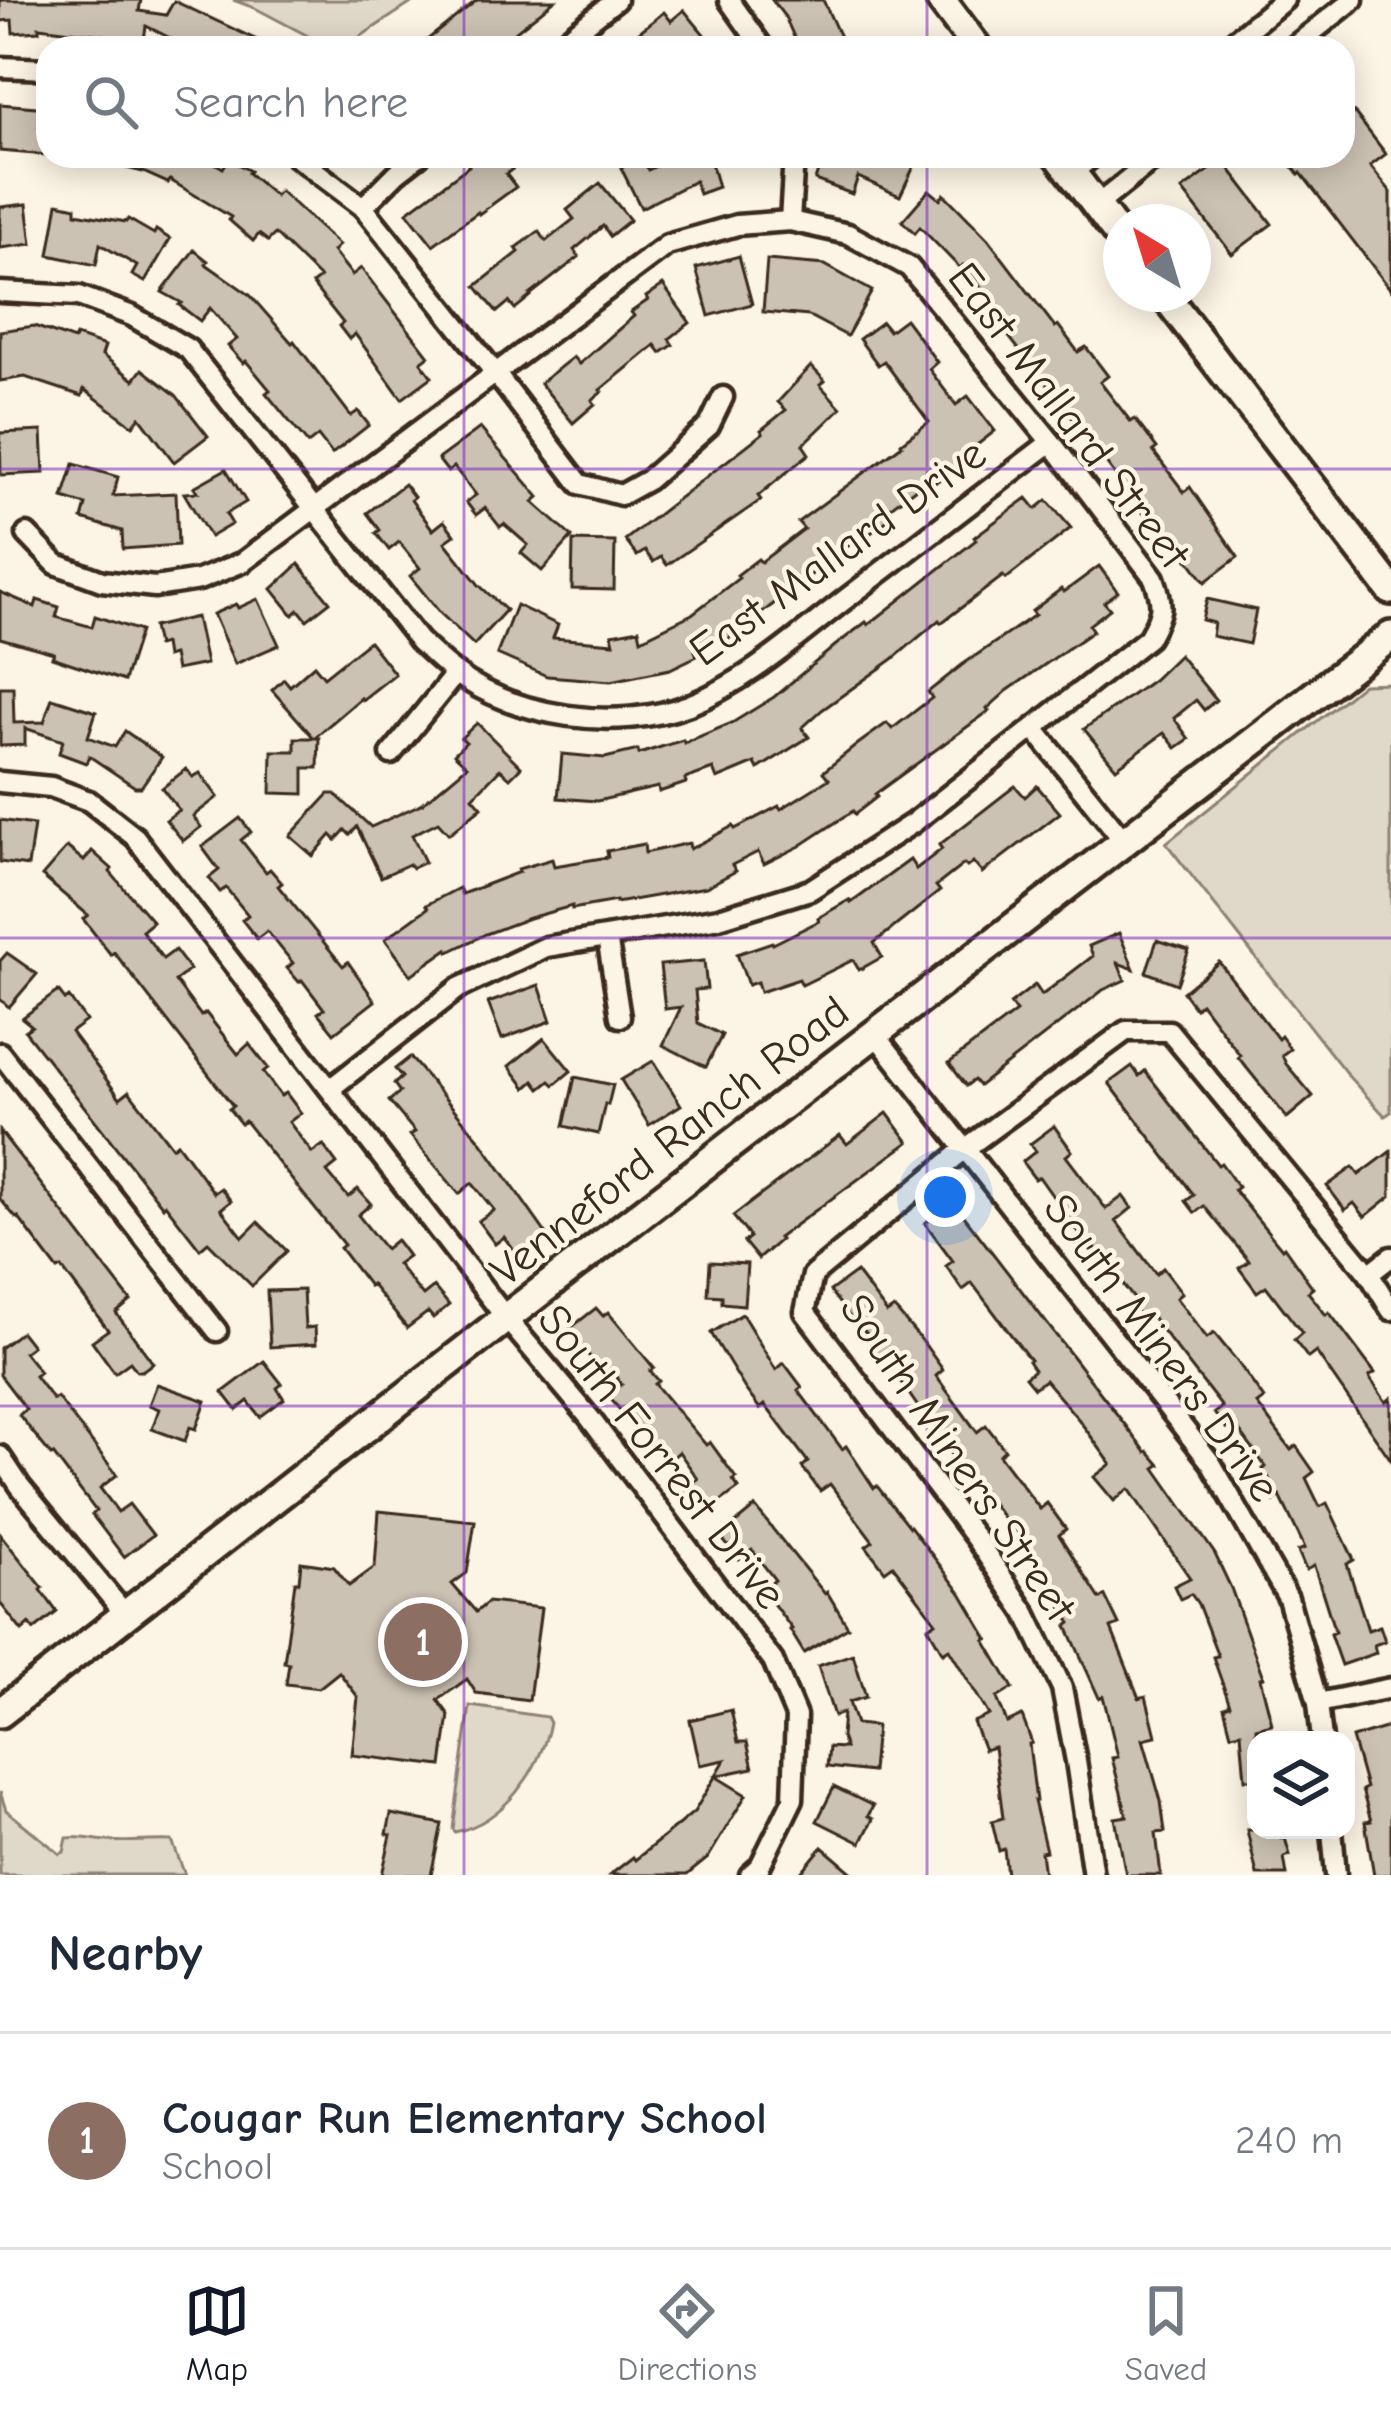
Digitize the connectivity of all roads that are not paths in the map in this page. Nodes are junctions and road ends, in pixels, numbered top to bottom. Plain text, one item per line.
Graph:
1 (616, 0) edge
2 (729, 0) edge
3 (941, 0) edge
4 (1284, 0) edge
5 (1353, 0) edge
6 (570, 36) edge
7 (754, 36) edge
8 (968, 36) edge
9 (1240, 36) edge
10 (1307, 36) edge
11 (0, 67) edge
12 (36, 68) edge
13 (311, 168) edge
14 (403, 168) edge
15 (793, 168) edge
16 (1077, 168) edge
17 (1143, 168) edge
18 (1096, 206) junction
19 (363, 207) junction
20 (1103, 215) edge
21 (790, 221) junction
22 (0, 292) edge
23 (1178, 312) edge
24 (496, 374) junction
25 (723, 397) dead end
26 (1051, 442) junction
27 (316, 508) junction
28 (27, 534) dead end
29 (1391, 590) edge
30 (1391, 636) edge
31 (456, 673) junction
32 (1035, 730) junction
33 (392, 754) dead end
34 (0, 782) edge
35 (1124, 841) junction
36 (607, 937) junction
37 (620, 1017) dead end
38 (875, 1034) junction
39 (0, 1054) edge
40 (331, 1088) junction
41 (966, 1148) junction
42 (1391, 1257) edge
43 (1369, 1274) junction
44 (1391, 1310) edge
45 (506, 1318) junction
46 (217, 1331) dead end
47 (0, 1456) edge
48 (125, 1614) junction
49 (1391, 1688) edge
50 (1318, 1702) junction
51 (0, 1713) edge
52 (1321, 1731) edge
53 (1332, 1839) edge
54 (750, 1875) edge
55 (1093, 1875) edge
56 (1336, 1875) edge

1 - 6 street
2 - 7 street
3 - 8 street
4 - 9 street
5 - 10 street
11 - 12 street
13 - 19 street
14 - 19 street
15 - 21 street
16 - 18 street
17 - 18 street
18 - 20 street
19 - 24 street
21 - 24 street, East Mallard Street
21 - 26 street, East Mallard Street
22 - 27 street, East Mallard Drive
23 - 29 street
24 - 25 street
24 - 27 street, East Mallard Street
26 - 31 street, East Mallard Drive
26 - 32 street, East Mallard Street
27 - 28 street, East Mallard Street
27 - 31 street, East Mallard Drive
30 - 35 street, Venneford Ranch Road
31 - 33 street
32 - 35 street
32 - 36 street, East Mallard Street
34 - 40 street, South Forrest Drive
35 - 38 street, Venneford Ranch Road
36 - 37 street
36 - 40 street, East Mallard Street
38 - 41 street, South Miners Drive
38 - 45 street, Venneford Ranch Road
39 - 46 street
40 - 45 street, South Forrest Drive
41 - 43 street, South Miners Street
41 - 50 street, South Miners Drive
41 - 55 street, South Miners Street
42 - 43 street
43 - 44 street, South Miners Street
45 - 48 street, Venneford Ranch Road
45 - 54 street, South Forrest Drive
47 - 48 street
48 - 51 street, Venneford Ranch Road
49 - 50 street
50 - 52 street, South Miners Drive
53 - 56 street

